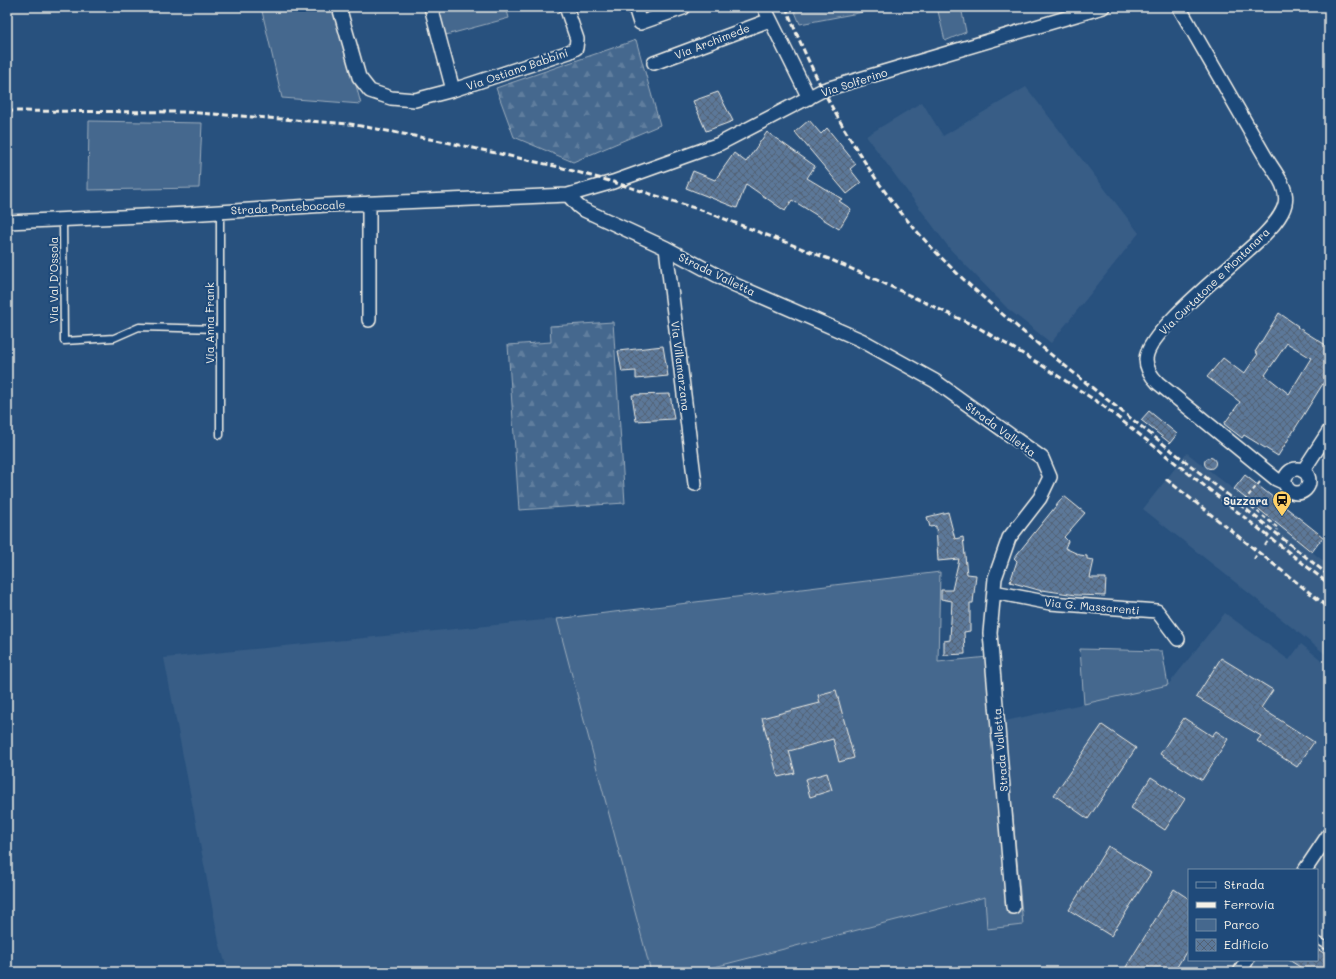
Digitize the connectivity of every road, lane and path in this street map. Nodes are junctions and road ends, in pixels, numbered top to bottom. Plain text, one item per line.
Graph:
1 (339, 7) edge
2 (430, 7) edge
3 (566, 7) edge
4 (635, 7) edge
5 (683, 7) edge
6 (764, 7) edge
7 (1103, 7) edge
8 (1179, 7) edge
9 (1089, 9) edge
10 (770, 20) junction
11 (654, 63) dead end
12 (454, 90) junction
13 (808, 98) junction
14 (568, 195) junction
15 (369, 203) junction
16 (220, 212) junction
17 (63, 219) junction
18 (7, 222) edge
19 (666, 248) junction
20 (369, 320) dead end
21 (219, 329) junction
22 (1329, 431) edge
23 (220, 435) dead end
24 (1303, 471) junction
25 (1268, 472) junction
26 (1285, 482) junction
27 (695, 484) dead end
28 (1285, 502) dead end
29 (1283, 505) dead end
30 (1277, 530) dead end
31 (1269, 540) dead end
32 (1265, 545) dead end
33 (1257, 554) dead end
34 (1254, 559) dead end
35 (994, 592) junction
36 (1178, 639) dead end
37 (1329, 834) edge
38 (1306, 869) edge
39 (1014, 907) dead end
40 (1318, 941) edge
41 (1329, 947) edge
42 (1247, 961) edge
43 (1240, 972) edge

1 - 12 street
2 - 12 street, Via Ostiano Babbini
3 - 12 street, Via Ostiano Babbini
4 - 5 street
6 - 10 street
7 - 9 street, Via Solferino
8 - 25 street, Via Curtatone e Montanara
9 - 13 street, Via Solferino
10 - 11 street, Via Archimede
10 - 13 street
13 - 14 street, Via Solferino
14 - 15 street, Strada Ponteboccale
14 - 19 street, Strada Valletta
15 - 16 street, Strada Ponteboccale
15 - 20 street
16 - 17 street, Strada Ponteboccale
16 - 21 lane, Via Anna Frank
17 - 18 street, Strada Ponteboccale
17 - 21 lane, Via Val D'Ossola
19 - 27 street, Via Villamarzana
19 - 35 street, Strada Valletta
21 - 23 lane, Via Anna Frank
22 - 24 street
24 - 26 street
24 - 26 street
25 - 26 street, Via Curtatone e Montanara
25 - 30 path
28 - 29 path
31 - 32 path
33 - 34 path
35 - 36 street, Via G. Massarenti
35 - 39 street, Strada Valletta
37 - 38 street
40 - 41 lane
42 - 43 street

